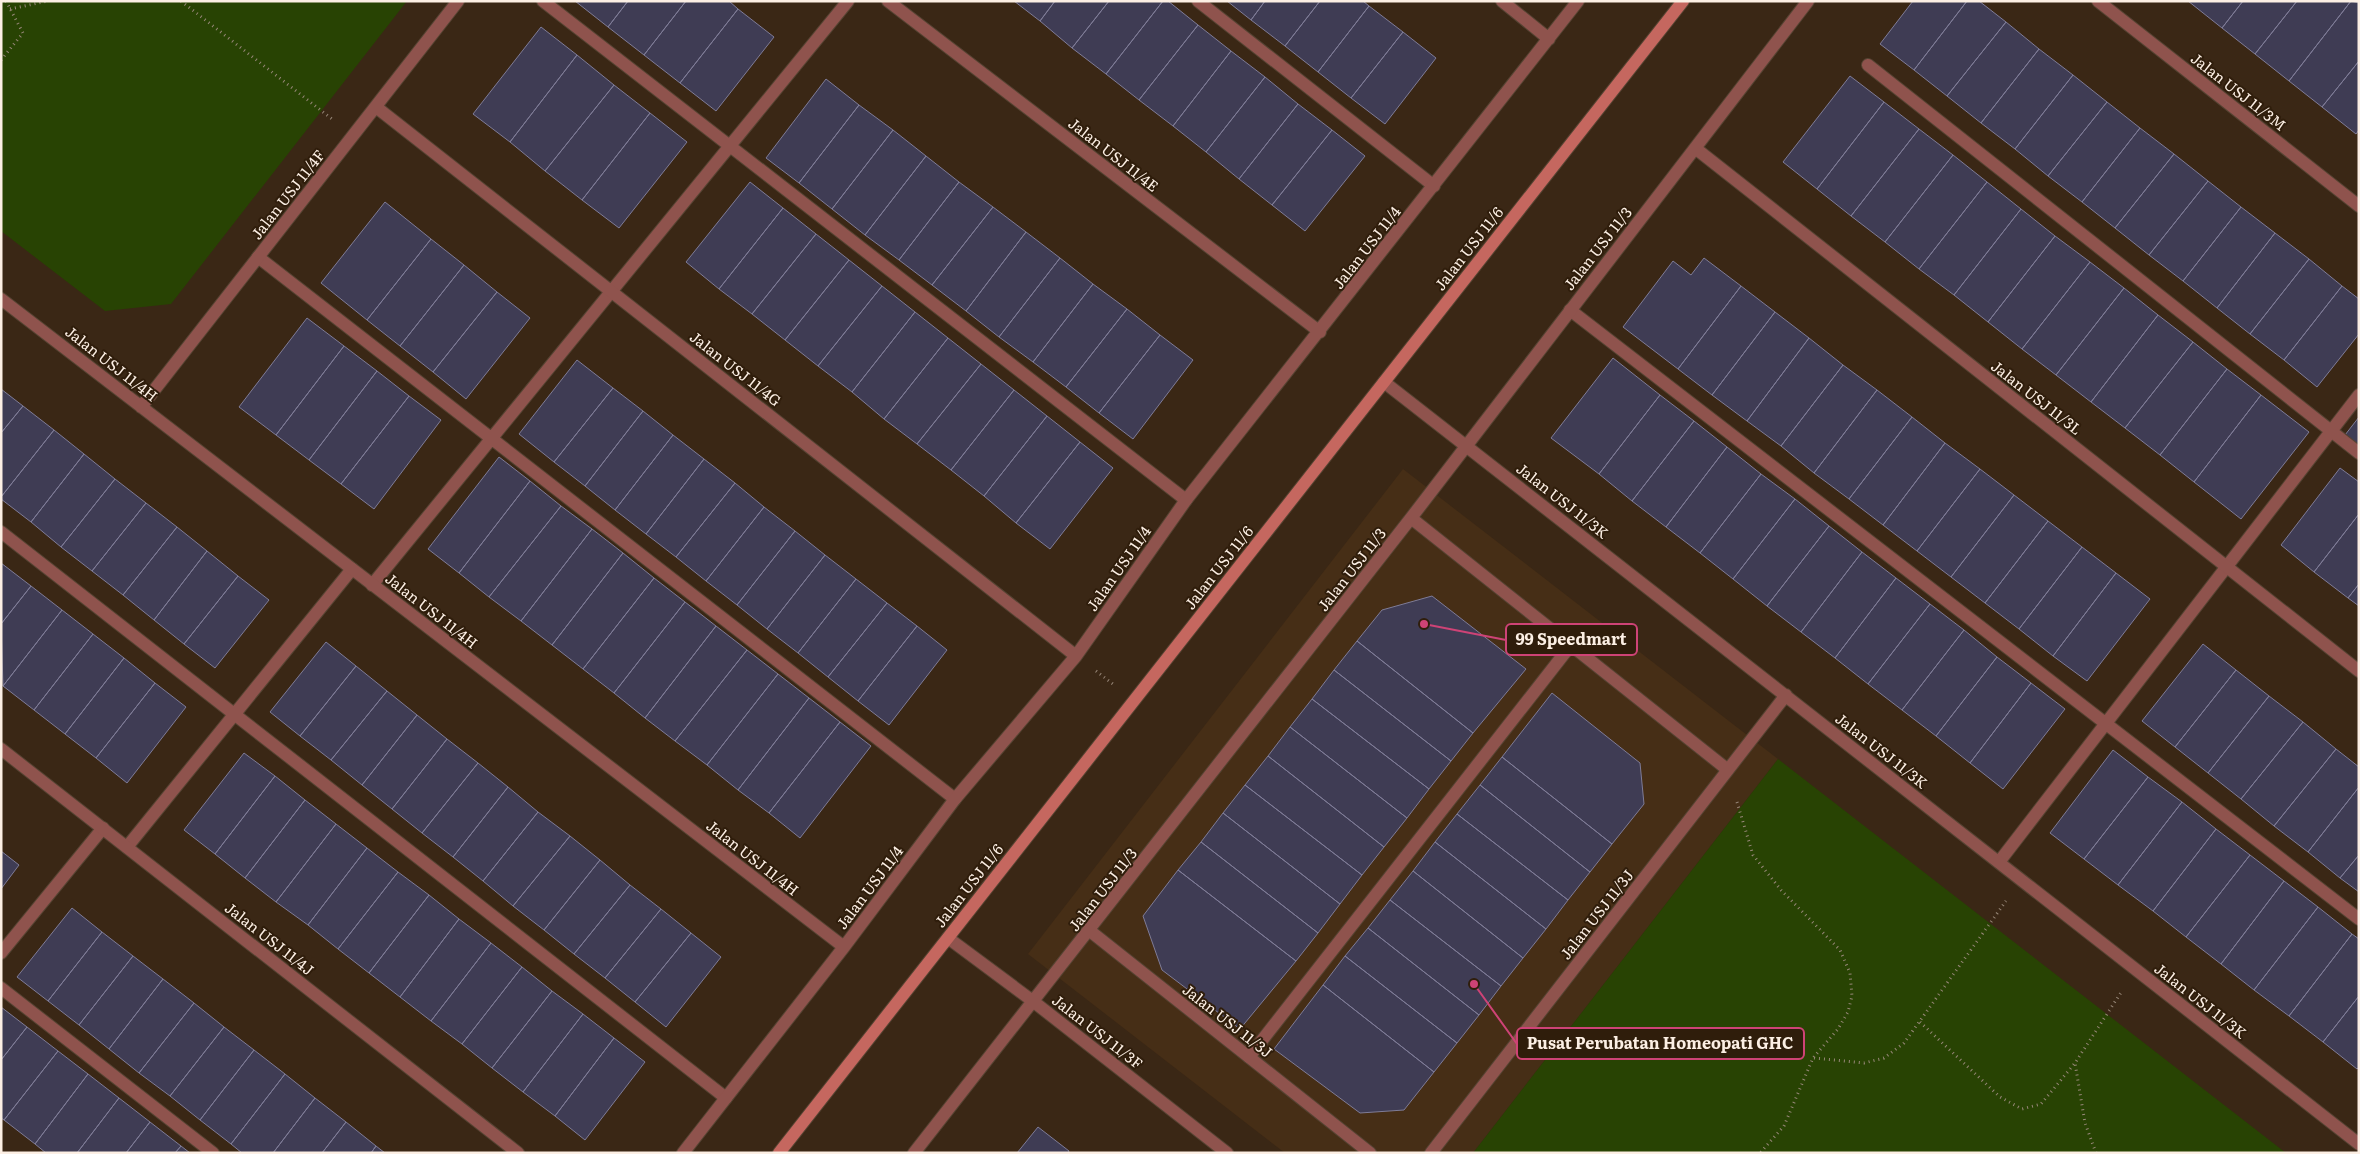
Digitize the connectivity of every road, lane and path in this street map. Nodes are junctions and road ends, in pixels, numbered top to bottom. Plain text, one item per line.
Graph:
1 (6, 1) edge
2 (48, 1) edge
3 (181, 1) edge
4 (458, 1) edge
5 (543, 1) edge
6 (848, 1) edge
7 (1198, 1) edge
8 (1502, 1) edge
9 (1578, 1) edge
10 (1683, 1) edge
11 (1808, 1) edge
12 (2098, 1) edge
13 (897, 4) edge
14 (10, 9) junction
15 (1549, 38) junction
16 (1, 60) edge
17 (1868, 65) dead end
18 (376, 107) junction
19 (353, 136) junction
20 (729, 147) junction
21 (1695, 148) junction
22 (1434, 186) junction
23 (2359, 206) edge
24 (258, 257) junction
25 (612, 292) junction
26 (1, 299) edge
27 (1570, 310) junction
28 (1320, 332) junction
29 (1384, 382) junction
30 (2359, 394) edge
31 (141, 407) junction
32 (2331, 431) junction
33 (492, 439) junction
34 (1467, 445) junction
35 (2359, 453) edge
36 (1186, 500) junction
37 (1411, 518) junction
38 (1, 532) edge
39 (2226, 566) junction
40 (352, 569) junction
41 (372, 585) junction
42 (1571, 645) junction
43 (1076, 656) junction
44 (2359, 671) edge
45 (1786, 695) junction
46 (1134, 701) junction
47 (235, 713) junction
48 (2106, 723) junction
49 (1, 749) edge
50 (1728, 770) junction
51 (955, 800) junction
52 (103, 828) junction
53 (127, 847) junction
54 (1999, 862) junction
55 (2021, 880) junction
56 (2359, 919) edge
57 (1090, 931) junction
58 (948, 938) junction
59 (844, 947) junction
60 (1, 953) edge
61 (2136, 970) junction
62 (1, 988) edge
63 (1034, 1002) junction
64 (1920, 1022) junction
65 (1249, 1057) junction
66 (1813, 1058) junction
67 (2075, 1063) junction
68 (726, 1098) junction
69 (2359, 1144) edge
70 (213, 1153) edge
71 (518, 1153) edge
72 (684, 1153) edge
73 (779, 1153) edge
74 (914, 1153) edge
75 (1227, 1153) edge
76 (1370, 1153) edge
77 (1431, 1153) edge
78 (1760, 1153) edge
79 (2096, 1153) edge

1 - 14 path
2 - 14 path
3 - 19 path
4 - 18 street, Jalan USJ 11/4F
5 - 20 street
6 - 20 street
7 - 22 street
8 - 15 street
9 - 15 street, Jalan USJ 11/4
10 - 29 street, Jalan USJ 11/6
11 - 21 street, Jalan USJ 11/3
12 - 23 street, Jalan USJ 11/3M
13 - 28 street, Jalan USJ 11/4E
14 - 16 path
15 - 22 street, Jalan USJ 11/4
17 - 32 street
18 - 19 street, Jalan USJ 11/4F
18 - 25 street, Jalan USJ 11/4G
19 - 24 street, Jalan USJ 11/4F
20 - 25 street
20 - 36 street
21 - 27 street, Jalan USJ 11/3
21 - 39 street, Jalan USJ 11/3L
22 - 28 street, Jalan USJ 11/4
24 - 31 street, Jalan USJ 11/4F
24 - 33 street
25 - 33 street
25 - 43 street, Jalan USJ 11/4G
26 - 31 street, Jalan USJ 11/4H
27 - 34 street, Jalan USJ 11/3
27 - 48 street
28 - 36 street, Jalan USJ 11/4
29 - 34 street, Jalan USJ 11/3K
29 - 46 street, Jalan USJ 11/6
30 - 32 street
31 - 40 street, Jalan USJ 11/4H
32 - 35 street
32 - 39 street
33 - 41 street
33 - 51 street
34 - 37 street, Jalan USJ 11/3
34 - 45 street, Jalan USJ 11/3K
36 - 43 street, Jalan USJ 11/4
37 - 42 street
37 - 57 street, Jalan USJ 11/3
38 - 47 street
39 - 44 street, Jalan USJ 11/3L
39 - 48 street
40 - 41 street, Jalan USJ 11/4H
40 - 47 street
41 - 59 street, Jalan USJ 11/4H
42 - 50 street
42 - 65 street
43 - 46 path
43 - 51 street, Jalan USJ 11/4
45 - 50 street, Jalan USJ 11/3J
45 - 54 street, Jalan USJ 11/3K
46 - 58 street, Jalan USJ 11/6
47 - 53 street
47 - 68 street
48 - 54 street
48 - 56 street
49 - 52 street, Jalan USJ 11/4J
50 - 66 path
50 - 77 street, Jalan USJ 11/3J
51 - 59 street, Jalan USJ 11/4
52 - 53 street, Jalan USJ 11/4J
52 - 60 street
53 - 71 street, Jalan USJ 11/4J
54 - 55 street, Jalan USJ 11/3K
55 - 61 street, Jalan USJ 11/3K
55 - 64 path
57 - 63 street, Jalan USJ 11/3
57 - 65 street, Jalan USJ 11/3J
58 - 63 street, Jalan USJ 11/3F
58 - 73 street, Jalan USJ 11/6
59 - 68 street, Jalan USJ 11/4
61 - 67 path
61 - 69 street, Jalan USJ 11/3K
62 - 70 street
63 - 74 street, Jalan USJ 11/3
63 - 75 street, Jalan USJ 11/3F
64 - 66 path
64 - 67 path
65 - 76 street, Jalan USJ 11/3J
66 - 78 path
67 - 79 path
68 - 72 street, Jalan USJ 11/4

